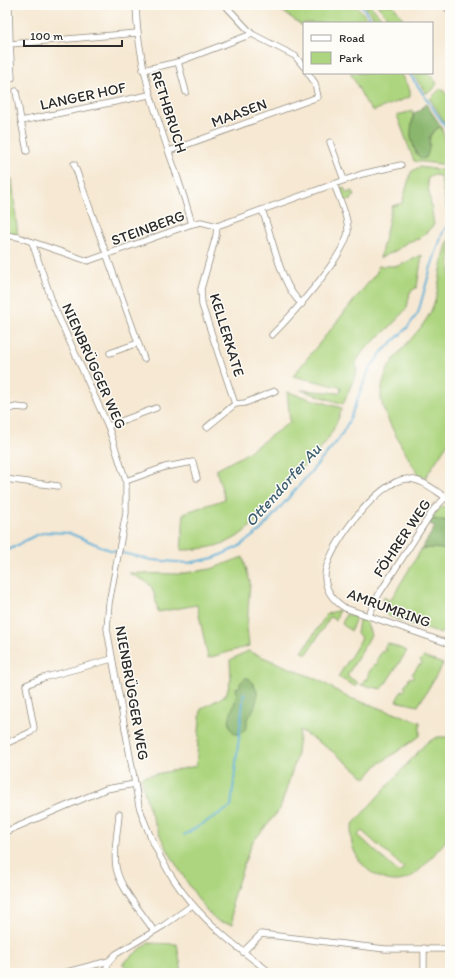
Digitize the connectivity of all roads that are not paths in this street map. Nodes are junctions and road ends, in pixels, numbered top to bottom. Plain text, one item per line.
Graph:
1 (136, 5) edge
2 (225, 5) edge
3 (445, 5) edge
4 (9, 6) edge
5 (450, 12) edge
6 (137, 33) junction
7 (252, 34) junction
8 (10, 44) junction
9 (178, 62) junction
10 (303, 66) edge
11 (143, 70) junction
12 (309, 74) edge
13 (12, 78) dead end
14 (16, 91) dead end
15 (186, 92) dead end
16 (149, 95) junction
17 (22, 121) junction
18 (330, 142) dead end
19 (27, 152) dead end
20 (169, 152) junction
21 (74, 164) dead end
22 (400, 165) dead end
23 (344, 180) junction
24 (334, 184) junction
25 (262, 210) junction
26 (192, 224) junction
27 (217, 226) junction
28 (5, 235) edge
29 (32, 242) junction
30 (107, 255) junction
31 (302, 304) junction
32 (272, 335) dead end
33 (138, 343) junction
34 (110, 353) dead end
35 (144, 359) dead end
36 (275, 391) dead end
37 (235, 404) junction
38 (26, 408) dead end
39 (156, 408) dead end
40 (5, 410) edge
41 (108, 426) junction
42 (207, 427) dead end
43 (197, 478) dead end
44 (5, 479) edge
45 (126, 481) junction
46 (58, 486) dead end
47 (448, 499) edge
48 (369, 615) junction
49 (450, 644) edge
50 (112, 659) junction
51 (5, 744) edge
52 (135, 784) junction
53 (119, 814) dead end
54 (5, 832) edge
55 (191, 906) junction
56 (154, 931) junction
57 (424, 948) junction
58 (450, 949) edge
59 (243, 952) junction
60 (109, 961) junction
61 (63, 973) edge
62 (105, 973) edge
63 (271, 973) edge
64 (424, 973) edge

1 - 6 street, RETHBRUCH
2 - 7 street
3 - 5 street
4 - 8 street
6 - 8 street
6 - 11 street, RETHBRUCH
7 - 9 street
7 - 10 street
8 - 13 street
9 - 11 street
9 - 15 street
11 - 16 street, RETHBRUCH
12 - 20 street, MAASEN
14 - 17 street, LANGER HOF
16 - 17 street, LANGER HOF
16 - 20 street, RETHBRUCH
17 - 19 street, LANGER HOF
18 - 23 street
20 - 26 street, RETHBRUCH
21 - 30 street
22 - 23 street, STEINBERG
23 - 24 street, STEINBERG
24 - 25 street, STEINBERG
24 - 31 street
25 - 27 street, STEINBERG
25 - 31 street
26 - 27 street, STEINBERG
26 - 30 street, STEINBERG
27 - 37 street, KELLERKATE
28 - 29 street, STEINBERG
29 - 30 street, STEINBERG
29 - 41 street, NIENBRÜGGER WEG
30 - 33 street
31 - 32 street
33 - 34 street
33 - 35 street
36 - 37 street
37 - 42 street
38 - 40 street
39 - 41 street
41 - 45 street, NIENBRÜGGER WEG
43 - 45 street
44 - 46 street
45 - 50 street, NIENBRÜGGER WEG
47 - 48 street, FÖHRER WEG
47 - 48 street, AMRUMRING
48 - 49 street, AMRUMRING
50 - 51 street
50 - 52 street, NIENBRÜGGER WEG
52 - 54 street
52 - 55 street, NIENBRÜGGER WEG
53 - 56 street
55 - 56 street
55 - 59 street, NIENBRÜGGER WEG
56 - 60 street
57 - 58 street
57 - 59 street
57 - 64 street
59 - 63 street, NIENBRÜGGER WEG
60 - 61 street
60 - 62 street

